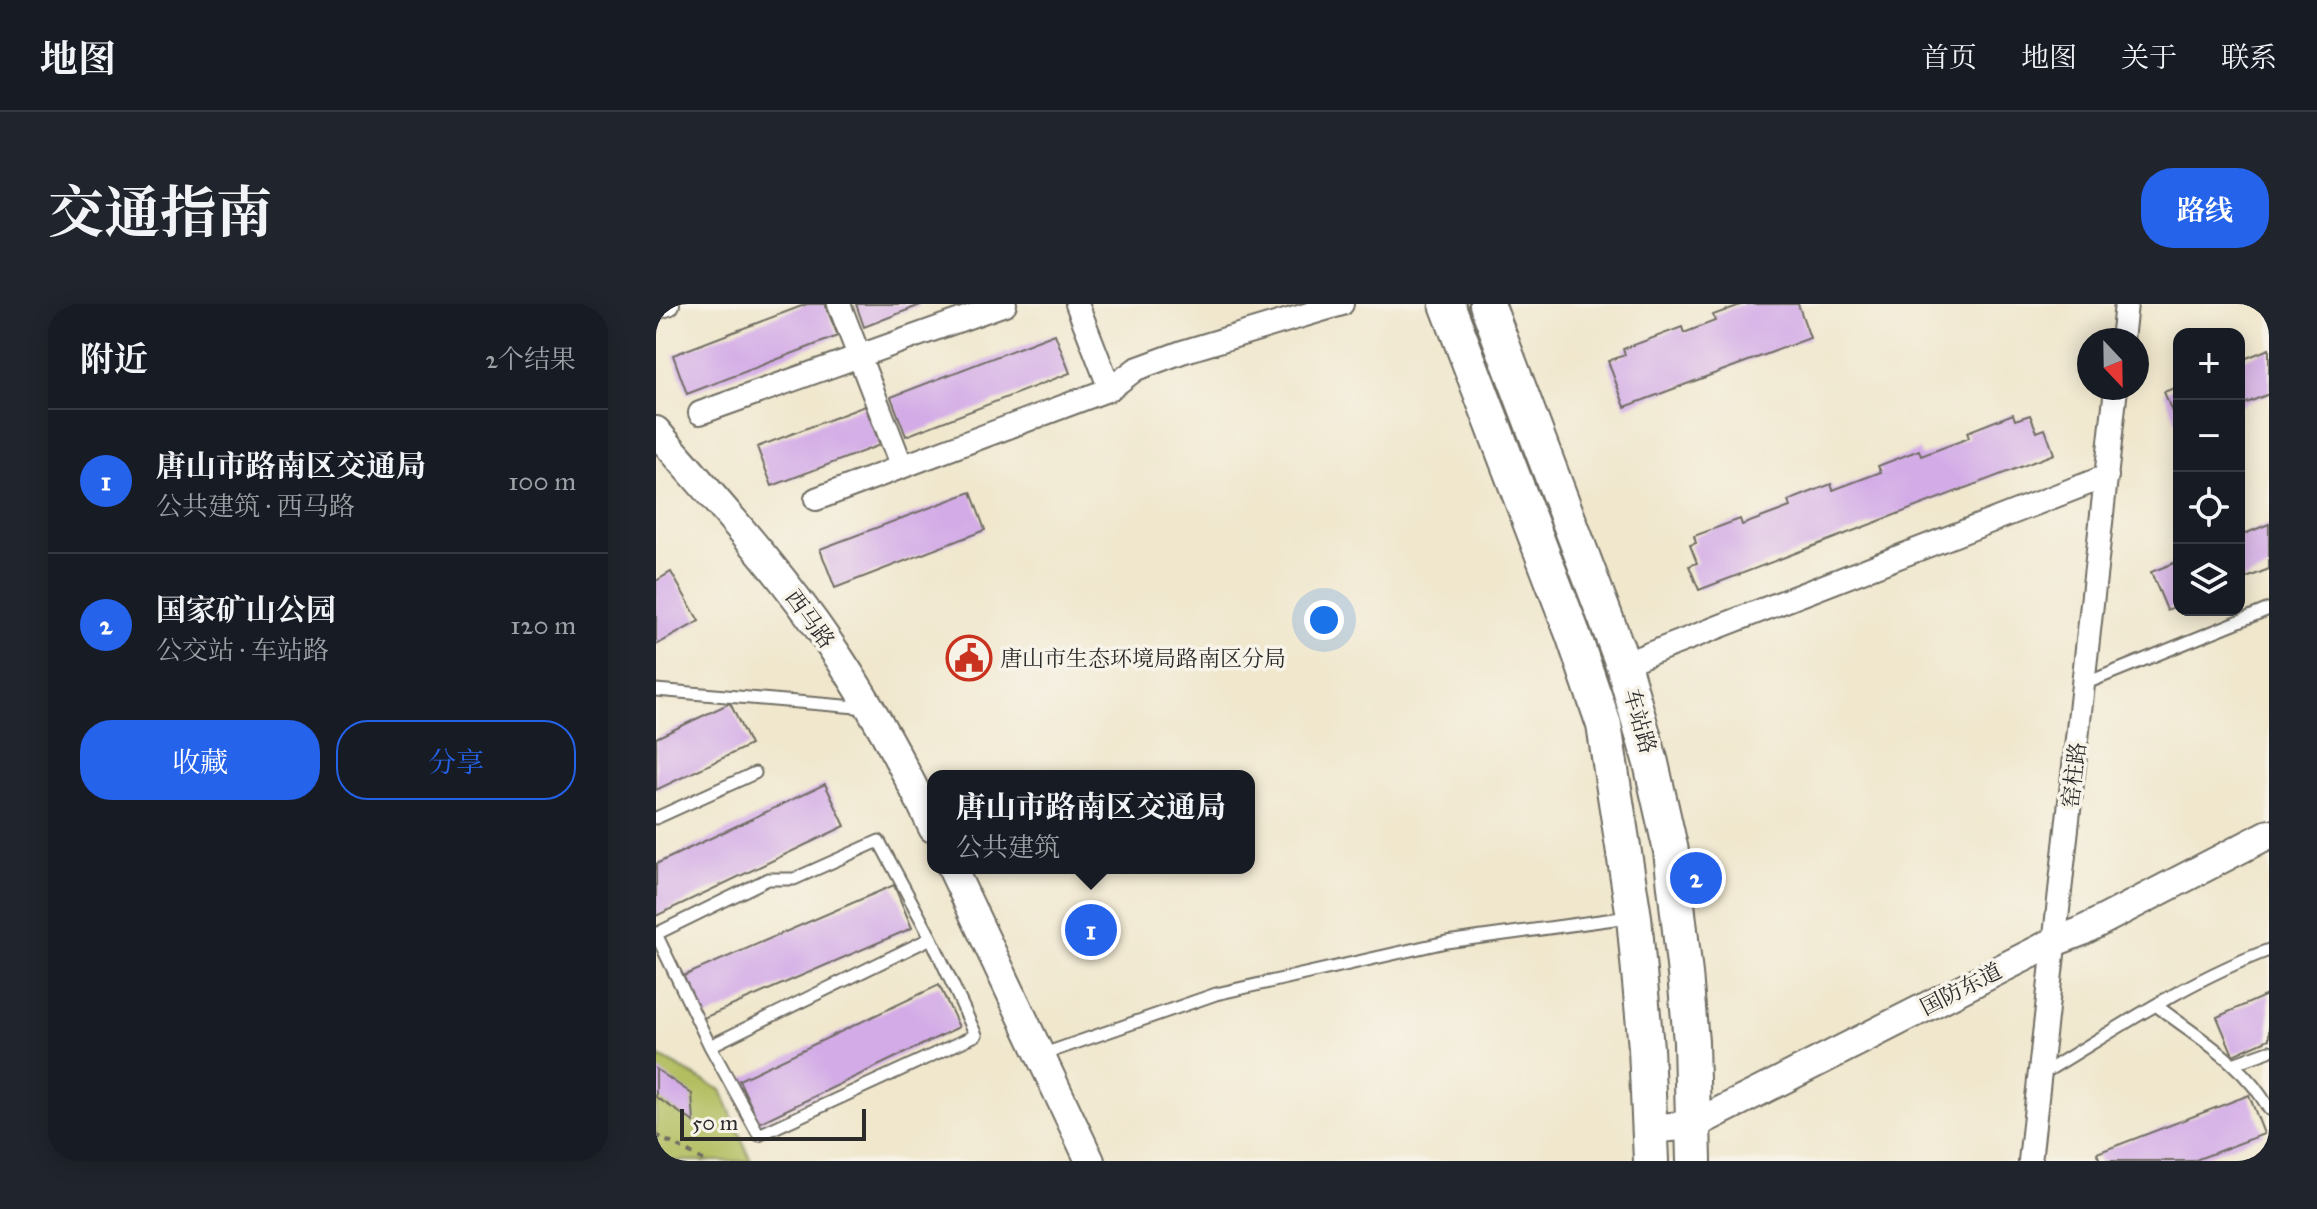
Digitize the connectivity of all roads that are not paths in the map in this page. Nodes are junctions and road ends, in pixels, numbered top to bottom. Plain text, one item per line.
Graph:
1 (668, 304) edge
2 (839, 304) edge
3 (1005, 304) edge
4 (1077, 304) edge
5 (1342, 304) edge
6 (1447, 304) edge
7 (1487, 304) edge
8 (2126, 304) edge
9 (656, 308) edge
10 (2123, 328) edge
11 (860, 357) junction
12 (1110, 389) junction
13 (2115, 400) edge
14 (700, 413) dead end
15 (656, 431) edge
16 (902, 467) junction
17 (2107, 476) junction
18 (816, 499) dead end
19 (2269, 609) edge
20 (1623, 664) junction
21 (2084, 684) junction
22 (656, 690) edge
23 (869, 708) junction
24 (755, 773) dead end
25 (927, 815) edge
26 (656, 818) edge
27 (2269, 834) edge
28 (955, 874) edge
29 (1634, 917) junction
30 (656, 934) edge
31 (931, 938) junction
32 (2054, 942) junction
33 (2269, 950) edge
34 (2157, 1006) junction
35 (710, 1046) junction
36 (2269, 1051) edge
37 (1041, 1055) junction
38 (2233, 1064) junction
39 (2038, 1076) junction
40 (2269, 1109) edge
41 (1693, 1125) junction
42 (1650, 1145) edge
43 (1090, 1161) edge
44 (1694, 1161) edge
45 (2030, 1161) edge

1 - 9 street
2 - 11 street
3 - 11 street
4 - 12 street
5 - 12 street
6 - 29 main road, 车站路
7 - 20 main road, 车站路
8 - 10 street
11 - 14 street
11 - 16 street
12 - 16 street
13 - 17 street, 窑柱路
15 - 23 street, 西马路
16 - 18 street
17 - 20 street
17 - 21 street, 窑柱路
19 - 21 lane
20 - 41 main road, 车站路
21 - 32 street, 窑柱路
22 - 23 lane
23 - 25 street, 西马路
24 - 26 lane
27 - 32 street, 国防东道
28 - 37 street
29 - 37 lane
29 - 42 main road, 车站路
30 - 31 lane
30 - 35 lane
31 - 35 lane
31 - 35 lane
32 - 39 street, 窑柱路
32 - 41 street, 国防东道
33 - 34 lane
34 - 38 lane
34 - 39 lane
36 - 38 lane
37 - 43 street
38 - 40 lane
39 - 45 street, 窑柱路
41 - 42 street, 国防东道
41 - 44 main road, 车站路

